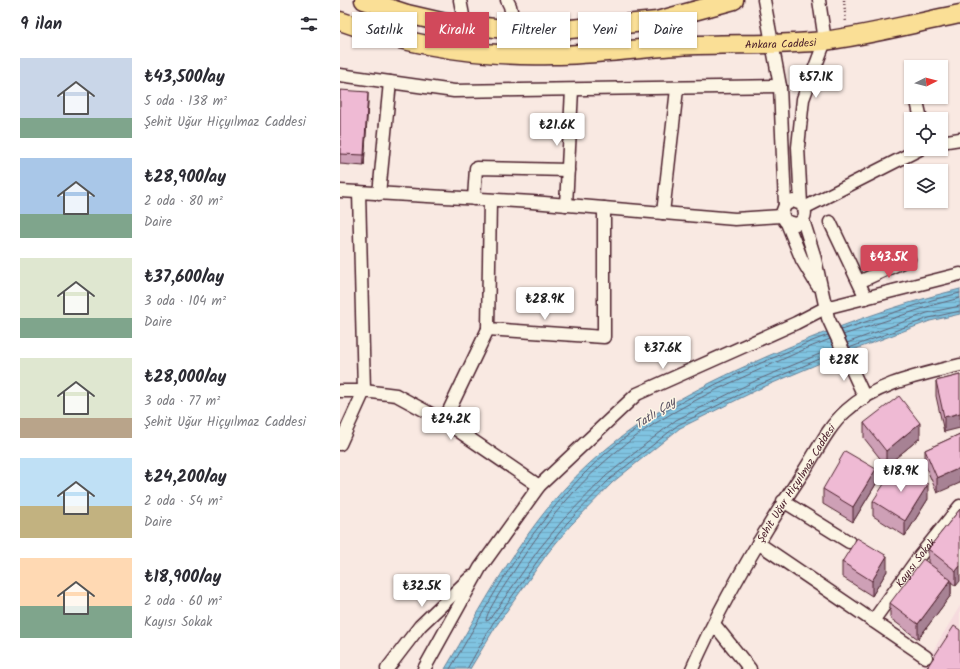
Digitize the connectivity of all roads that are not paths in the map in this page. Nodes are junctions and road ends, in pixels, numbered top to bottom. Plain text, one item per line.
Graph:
1 (364, 0) edge
2 (460, 0) edge
3 (507, 0) edge
4 (734, 0) edge
5 (764, 0) edge
6 (819, 0) edge
7 (462, 12) edge
8 (511, 12) edge
9 (960, 14) edge
10 (425, 18) edge
11 (340, 21) edge
12 (570, 29) edge
13 (825, 41) junction
14 (772, 45) junction
15 (340, 75) edge
16 (390, 82) junction
17 (780, 86) junction
18 (677, 89) junction
19 (572, 90) junction
20 (960, 139) edge
21 (948, 141) edge
22 (907, 156) edge
23 (568, 170) junction
24 (340, 191) edge
25 (359, 192) junction
26 (379, 194) junction
27 (474, 199) junction
28 (490, 200) junction
29 (566, 205) junction
30 (604, 208) junction
31 (803, 211) junction
32 (663, 213) junction
33 (785, 214) junction
34 (830, 222) dead end
35 (909, 259) dead end
36 (960, 274) edge
37 (859, 282) junction
38 (821, 293) junction
39 (866, 298) junction
40 (826, 313) junction
41 (488, 329) junction
42 (960, 365) edge
43 (340, 391) edge
44 (364, 391) junction
45 (865, 398) junction
46 (444, 421) junction
47 (340, 444) edge
48 (539, 486) junction
49 (784, 501) junction
50 (960, 506) edge
51 (849, 542) dead end
52 (758, 543) junction
53 (480, 568) junction
54 (873, 621) junction
55 (714, 624) junction
56 (926, 657) dead end
57 (387, 669) edge
58 (424, 669) edge
59 (692, 669) edge
60 (750, 669) edge

1 - 10 highway
2 - 7 street
3 - 8 street
4 - 12 highway
5 - 14 street
6 - 13 street
9 - 13 highway, Ankara Caddesi
11 - 14 highway, Ankara Caddesi
13 - 14 highway, Ankara Caddesi
13 - 31 street
14 - 17 street
15 - 16 street
16 - 19 street
16 - 26 street
17 - 18 street
17 - 33 street
18 - 19 street
18 - 32 street
19 - 23 street
20 - 21 street
22 - 31 street
23 - 27 street
23 - 29 street
24 - 25 street
25 - 26 street
25 - 44 street
26 - 27 street
27 - 28 street
28 - 29 street
28 - 41 street
29 - 30 street
30 - 32 street
30 - 41 street
31 - 33 street
31 - 33 street
31 - 38 street
32 - 33 street
33 - 38 street
34 - 37 street
35 - 37 street
36 - 39 street
37 - 39 street
38 - 40 street
39 - 40 street
40 - 45 street
40 - 48 street
41 - 46 street
42 - 45 street, Şehit Uğur Hiçyılmaz Caddesi
43 - 44 street
44 - 46 street
44 - 47 street
45 - 49 street, Şehit Uğur Hiçyılmaz Caddesi
46 - 48 street
48 - 53 street
49 - 51 street
49 - 52 street, Şehit Uğur Hiçyılmaz Caddesi
50 - 54 street, Kayısı Sokak
52 - 54 street
52 - 55 street, Şehit Uğur Hiçyılmaz Caddesi
53 - 57 street
53 - 58 street
54 - 56 street
55 - 59 street, Şehit Uğur Hiçyılmaz Caddesi
55 - 60 street

